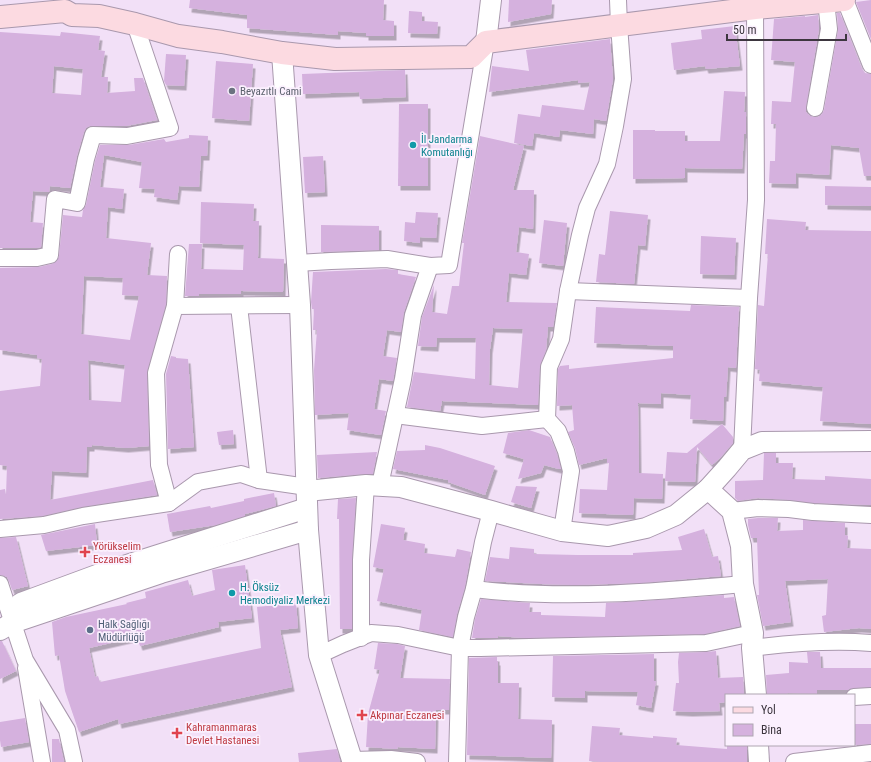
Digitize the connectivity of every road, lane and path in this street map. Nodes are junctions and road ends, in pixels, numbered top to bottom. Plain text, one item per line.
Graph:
1 (491, 0) edge
2 (618, 0) edge
3 (838, 0) edge
4 (63, 5) edge
5 (763, 5) edge
6 (0, 17) edge
7 (135, 24) junction
8 (619, 25) junction
9 (486, 42) junction
10 (282, 53) junction
11 (871, 65) edge
12 (815, 108) dead end
13 (178, 254) dead end
14 (0, 258) edge
15 (297, 263) junction
16 (430, 266) junction
17 (568, 292) junction
18 (749, 298) junction
19 (300, 305) junction
20 (175, 306) junction
21 (239, 306) junction
22 (395, 415) junction
23 (547, 419) junction
24 (871, 441) edge
25 (742, 450) junction
26 (259, 480) junction
27 (373, 485) junction
28 (708, 489) junction
29 (307, 496) junction
30 (169, 503) junction
31 (491, 511) junction
32 (732, 511) junction
33 (871, 515) edge
34 (0, 529) edge
35 (308, 530) junction
36 (562, 531) junction
37 (0, 584) edge
38 (743, 584) junction
39 (474, 589) junction
40 (6, 627) edge
41 (361, 638) junction
42 (752, 640) junction
43 (871, 643) edge
44 (460, 648) junction
45 (319, 655) junction
46 (25, 660) junction
47 (756, 694) edge
48 (871, 696) edge
49 (855, 697) edge
50 (758, 746) edge
51 (871, 753) edge
52 (352, 761) edge
53 (42, 762) edge
54 (74, 762) edge
55 (417, 762) edge
56 (456, 762) edge
57 (759, 762) edge
58 (794, 762) edge

1 - 9 street
2 - 8 street
3 - 5 main road
3 - 11 street
3 - 12 street
4 - 6 main road
4 - 7 main road
5 - 8 main road
5 - 18 street
7 - 10 main road
7 - 14 street
8 - 9 main road
8 - 17 street
9 - 10 main road
9 - 16 street
10 - 15 street
13 - 20 street
15 - 16 street
15 - 19 street
16 - 22 street
17 - 18 street
17 - 23 street
18 - 25 street
19 - 21 street
19 - 29 street
20 - 21 street
20 - 30 street
21 - 26 street
22 - 23 street
22 - 27 street
23 - 36 street
24 - 25 street
25 - 28 street
26 - 29 street
26 - 30 street
27 - 29 street
27 - 31 street
27 - 41 street
28 - 32 street
28 - 36 street
29 - 35 street
29 - 40 street
30 - 34 street
31 - 36 street
31 - 39 street
32 - 33 street
32 - 38 street
35 - 40 street
35 - 45 street
37 - 40 street
38 - 39 street
38 - 42 street
39 - 44 street
40 - 46 street
41 - 44 street
41 - 45 street
42 - 43 street
42 - 44 street
42 - 47 street
44 - 56 street
45 - 52 street
46 - 53 street
46 - 54 street
48 - 49 street
50 - 57 street
51 - 58 street
52 - 55 street

